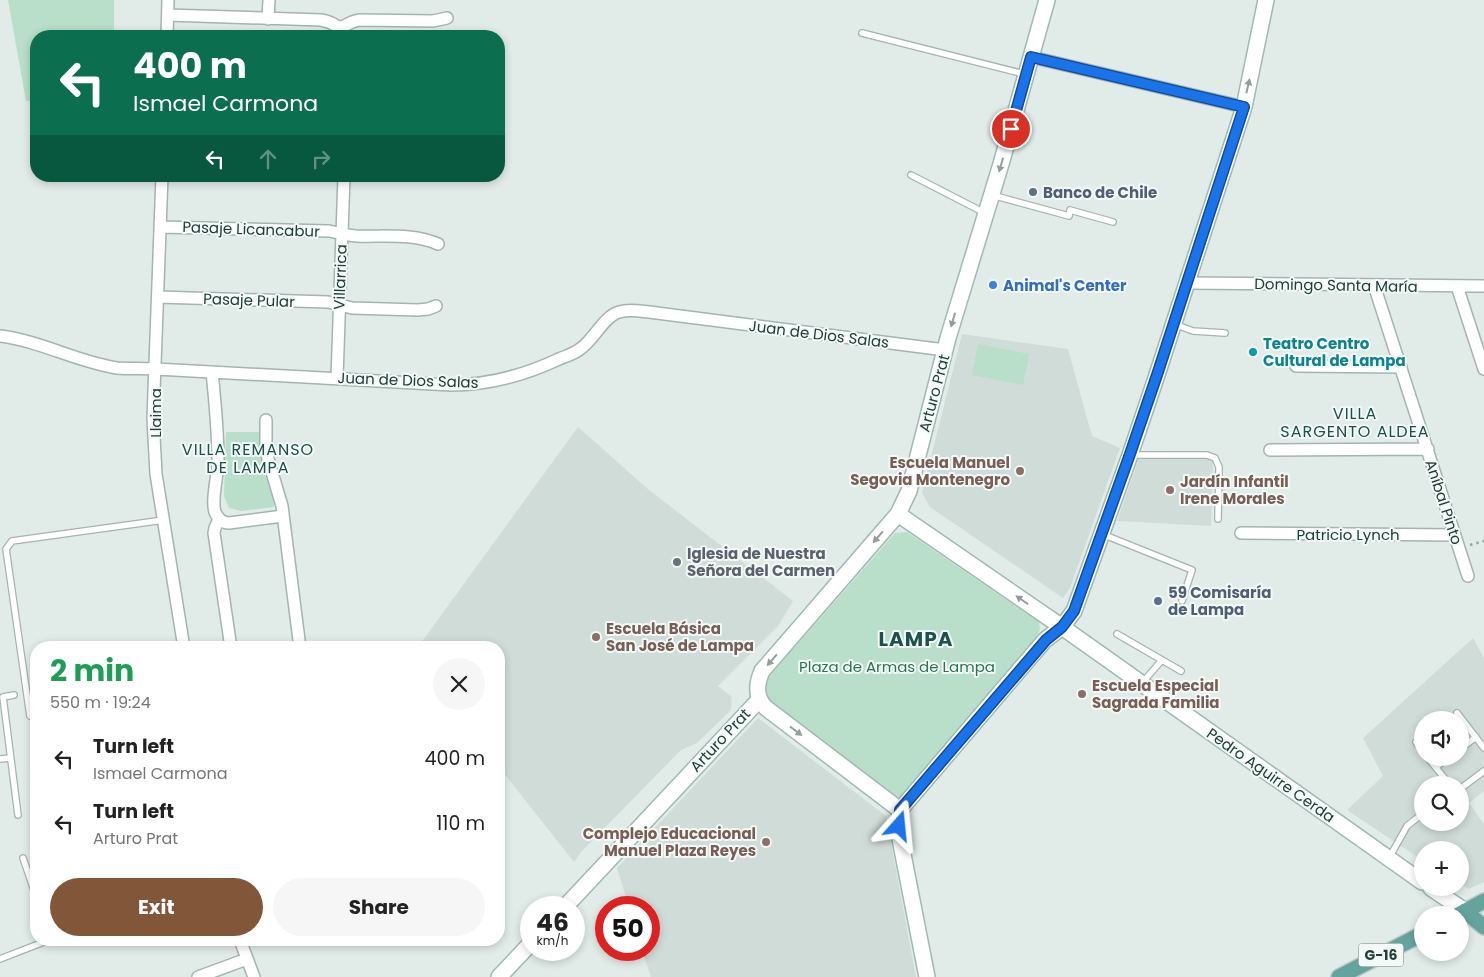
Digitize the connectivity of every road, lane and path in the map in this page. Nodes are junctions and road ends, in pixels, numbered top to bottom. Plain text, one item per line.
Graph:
1 (168, 0) edge
2 (269, 0) edge
3 (1047, 0) edge
4 (1266, 0) edge
5 (168, 15) junction
6 (268, 18) junction
7 (447, 18) dead end
8 (167, 30) edge
9 (340, 30) edge
10 (345, 30) edge
11 (862, 33) dead end
12 (1031, 57) junction
13 (1026, 75) junction
14 (1244, 107) junction
15 (911, 175) dead end
16 (162, 182) edge
17 (344, 182) edge
18 (992, 195) junction
19 (986, 214) junction
20 (1113, 222) dead end
21 (160, 226) junction
22 (342, 234) junction
23 (438, 244) dead end
24 (1187, 283) junction
25 (1374, 285) junction
26 (1457, 286) junction
27 (1484, 286) edge
28 (158, 297) junction
29 (339, 305) junction
30 (436, 306) dead end
31 (1174, 324) junction
32 (1225, 333) dead end
33 (0, 336) edge
34 (945, 350) junction
35 (1296, 366) dead end
36 (1401, 367) junction
37 (156, 368) junction
38 (1484, 369) edge
39 (212, 372) junction
40 (337, 378) junction
41 (266, 420) dead end
42 (1428, 449) junction
43 (1270, 450) dead end
44 (1130, 454) junction
45 (898, 514) junction
46 (283, 516) junction
47 (219, 519) junction
48 (1218, 519) dead end
49 (164, 520) junction
50 (1241, 533) dead end
51 (1102, 534) junction
52 (1455, 535) junction
53 (1468, 576) dead end
54 (1182, 601) dead end
55 (1062, 627) junction
56 (1117, 634) dead end
57 (183, 641) edge
58 (230, 641) edge
59 (299, 641) edge
60 (1162, 660) junction
61 (1181, 671) dead end
62 (1142, 683) junction
63 (14, 695) dead end
64 (759, 700) junction
65 (30, 716) edge
66 (1469, 728) edge
67 (1476, 737) junction
68 (1469, 742) edge
69 (1484, 748) edge
70 (10, 758) junction
71 (0, 759) edge
72 (1436, 767) edge
73 (1484, 771) edge
74 (1443, 776) edge
75 (1469, 782) edge
76 (900, 810) junction
77 (18, 815) dead end
78 (1414, 821) edge
79 (23, 858) dead end
80 (1389, 858) junction
81 (1414, 876) edge
82 (30, 878) edge
83 (575, 896) edge
84 (1441, 896) edge
85 (1484, 901) edge
86 (1453, 906) edge
87 (1469, 909) edge
88 (1469, 917) edge
89 (1484, 927) edge
90 (1414, 938) edge
91 (34, 946) edge
92 (242, 946) edge
93 (520, 955) edge
94 (0, 959) edge
95 (247, 959) junction
96 (198, 977) edge
97 (254, 977) edge
98 (499, 977) edge
99 (927, 977) edge
100 (1339, 977) edge

1 - 5 street
2 - 6 street
3 - 12 main road, Arturo Prat
14 -> 4 main road
5 - 6 street
5 - 8 street
6 - 9 street
7 - 10 street
11 - 13 lane
12 - 13 main road, Arturo Prat
12 - 14 street
13 -> 18 main road, Arturo Prat
14 - 24 main road
15 - 19 lane
16 - 21 street, Llaima
17 - 22 street, Villarrica
18 - 19 main road, Arturo Prat
18 - 20 lane
19 -> 34 main road, Arturo Prat
21 - 22 street, Pasaje Licancabur
21 - 28 street, Llaima
22 - 23 street, Pasaje Licancabur
22 - 29 street, Villarrica
24 - 25 street, Domingo Santa María
24 - 31 main road
25 - 26 street, Domingo Santa María
25 - 36 street, Aníbal Pinto
26 - 27 street, Domingo Santa María
26 - 38 street
28 - 29 street, Pasaje Pular
28 - 37 street, Llaima
29 - 30 street, Pasaje Pular
29 - 40 street, Villarrica
31 - 32 lane
31 - 44 main road
33 - 37 street, Juan de Dios Salas
34 - 40 street, Juan de Dios Salas
34 - 45 main road, Arturo Prat
35 - 36 street
36 - 42 street, Aníbal Pinto
37 - 39 street, Juan de Dios Salas
37 - 49 street, Llaima
39 - 40 street, Juan de Dios Salas
39 - 47 street
41 - 46 street
42 - 43 street
42 - 52 street, Aníbal Pinto
44 - 48 lane
44 - 51 main road
55 -> 45 main road, Pedro Aguirre Cerda
45 -> 64 main road, Arturo Prat
46 - 47 street
46 - 59 street
47 - 58 street
49 - 57 street, Llaima
49 - 65 lane
50 - 52 street, Patricio Lynch
51 - 54 lane
51 - 55 main road
52 - 53 street, Aníbal Pinto
55 - 62 main road, Pedro Aguirre Cerda
55 - 76 main road
56 - 60 lane
60 - 61 lane
60 - 62 lane
62 - 80 main road, Pedro Aguirre Cerda
63 - 70 lane
64 -> 76 main road
64 - 83 main road, Arturo Prat
66 - 67 lane
67 - 68 lane
67 - 69 lane
70 - 71 lane
70 - 77 lane
72 - 74 lane
73 - 75 lane
76 - 99 main road
78 - 80 lane
79 - 82 lane
80 - 81 main road, Pedro Aguirre Cerda
84 - 86 main road
85 - 87 main road
88 - 89 main road
90 - 100 main road, G-16
91 - 94 lane
92 - 95 street
93 - 98 main road
95 - 96 street
95 - 97 street

